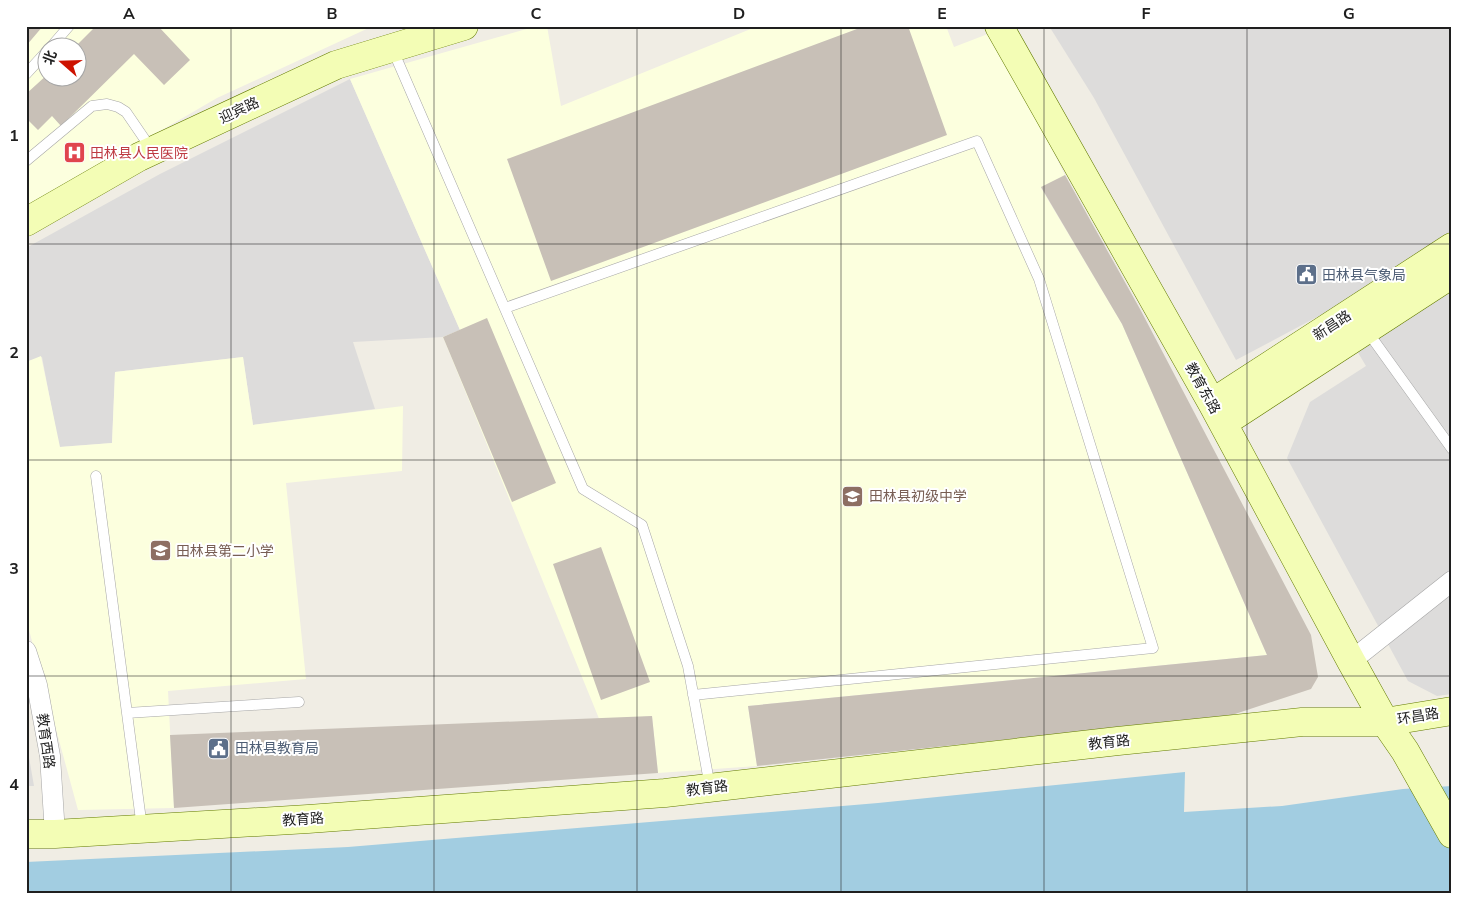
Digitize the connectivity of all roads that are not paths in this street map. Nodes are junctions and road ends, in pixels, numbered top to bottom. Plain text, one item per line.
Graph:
1 (69, 26) edge
2 (464, 26) edge
3 (999, 26) edge
4 (59, 38) edge
5 (392, 48) junction
6 (38, 61) edge
7 (26, 74) edge
8 (152, 151) junction
9 (26, 161) edge
10 (26, 222) edge
11 (1452, 247) edge
12 (1452, 274) edge
13 (505, 308) junction
14 (1367, 330) junction
15 (1218, 413) junction
16 (1452, 449) edge
17 (96, 476) dead end
18 (1452, 581) edge
19 (26, 651) edge
20 (1351, 661) junction
21 (693, 695) junction
22 (298, 702) dead end
23 (1452, 711) edge
24 (127, 713) junction
25 (1385, 722) junction
26 (710, 788) junction
27 (142, 829) junction
28 (26, 834) edge
29 (55, 834) junction
30 (1452, 834) edge

1 - 4 lane
2 - 5 street, 迎宾路
3 - 15 street, 教育东路
5 - 8 street, 迎宾路
5 - 13 lane
6 - 7 lane
8 - 9 lane
8 - 10 street, 迎宾路
11 - 15 street, 新昌路
12 - 14 street, 新昌路
13 - 21 lane
13 - 21 lane
14 - 15 street, 新昌路
14 - 16 lane
15 - 20 street, 教育东路
17 - 24 lane
18 - 20 street
19 - 29 street, 教育西路
20 - 25 street, 教育东路
21 - 26 lane
22 - 24 lane
23 - 25 street, 环昌路
24 - 27 lane
25 - 26 street, 教育路
25 - 30 street, 教育东路
26 - 27 street, 教育路
27 - 29 street, 教育路
28 - 29 street, 教育路

